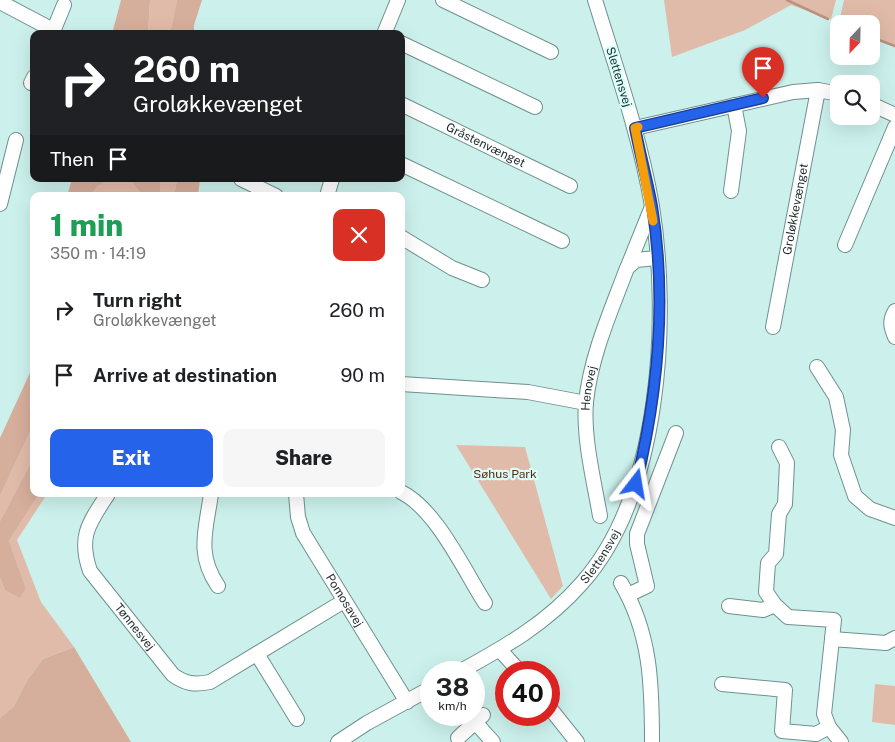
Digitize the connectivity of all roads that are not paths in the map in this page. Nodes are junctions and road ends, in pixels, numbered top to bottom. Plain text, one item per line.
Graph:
1 (398, 0) edge
2 (443, 0) edge
3 (594, 0) edge
4 (0, 2) edge
5 (64, 6) dead end
6 (49, 30) edge
7 (54, 30) edge
8 (386, 30) edge
9 (405, 45) edge
10 (551, 52) dead end
11 (818, 90) junction
12 (830, 92) edge
13 (734, 105) junction
14 (405, 106) edge
15 (535, 106) dead end
16 (880, 108) edge
17 (895, 115) edge
18 (895, 127) edge
19 (635, 128) junction
20 (16, 140) dead end
21 (4, 165) edge
22 (405, 166) edge
23 (247, 182) edge
24 (570, 186) dead end
25 (731, 191) dead end
26 (268, 192) edge
27 (0, 204) edge
28 (652, 206) junction
29 (405, 239) edge
30 (562, 241) dead end
31 (845, 245) dead end
32 (657, 258) junction
33 (627, 268) junction
34 (482, 280) dead end
35 (895, 311) edge
36 (773, 327) dead end
37 (895, 337) edge
38 (817, 367) dead end
39 (405, 384) edge
40 (586, 403) junction
41 (676, 433) dead end
42 (779, 447) dead end
43 (405, 494) edge
44 (106, 497) edge
45 (210, 497) edge
46 (296, 497) edge
47 (600, 516) dead end
48 (895, 518) edge
49 (218, 586) dead end
50 (344, 601) junction
51 (485, 603) dead end
52 (775, 605) junction
53 (729, 606) dead end
54 (895, 638) edge
55 (832, 639) junction
56 (500, 650) junction
57 (257, 654) junction
58 (480, 661) edge
59 (510, 661) edge
60 (722, 684) dead end
61 (420, 694) edge
62 (407, 702) junction
63 (297, 719) dead end
64 (560, 721) edge
65 (829, 728) junction
66 (801, 737) edge
67 (458, 738) dead end
68 (338, 742) edge
69 (493, 742) edge
70 (577, 742) edge
71 (652, 742) edge
72 (841, 742) edge

1 - 8 street
2 - 10 street
3 - 19 street, Slettensvej
4 - 6 street
5 - 7 street
9 - 15 street
11 - 12 street
11 - 13 street
11 - 36 street, Groløkkevænget
13 - 19 street
13 - 25 street
14 - 24 street, Gråstenvænget
16 - 17 street
18 - 31 street
19 - 28 street, Slettensvej
20 - 21 street
21 - 27 street
22 - 30 street
23 - 26 street
28 - 32 street, Slettensvej
28 - 33 street, Henovej
29 - 34 street
32 - 33 street
32 - 56 street, Slettensvej
33 - 40 street, Henovej
35 - 37 street
38 - 48 street
39 - 40 street
40 - 47 street, Henovej
41 - 71 street
42 - 52 street
43 - 51 street
44 - 57 street, Tønnesvej
45 - 49 street
46 - 50 street, Pomosavej
50 - 57 street, Tønnesvej
50 - 62 street, Pomosavej
52 - 53 street
52 - 55 street
54 - 55 street
55 - 65 street
56 - 58 street, Slettensvej
56 - 59 street
57 - 63 street
60 - 66 street
61 - 62 street
62 - 68 street
64 - 70 street
65 - 66 street
65 - 72 street
67 - 69 street

